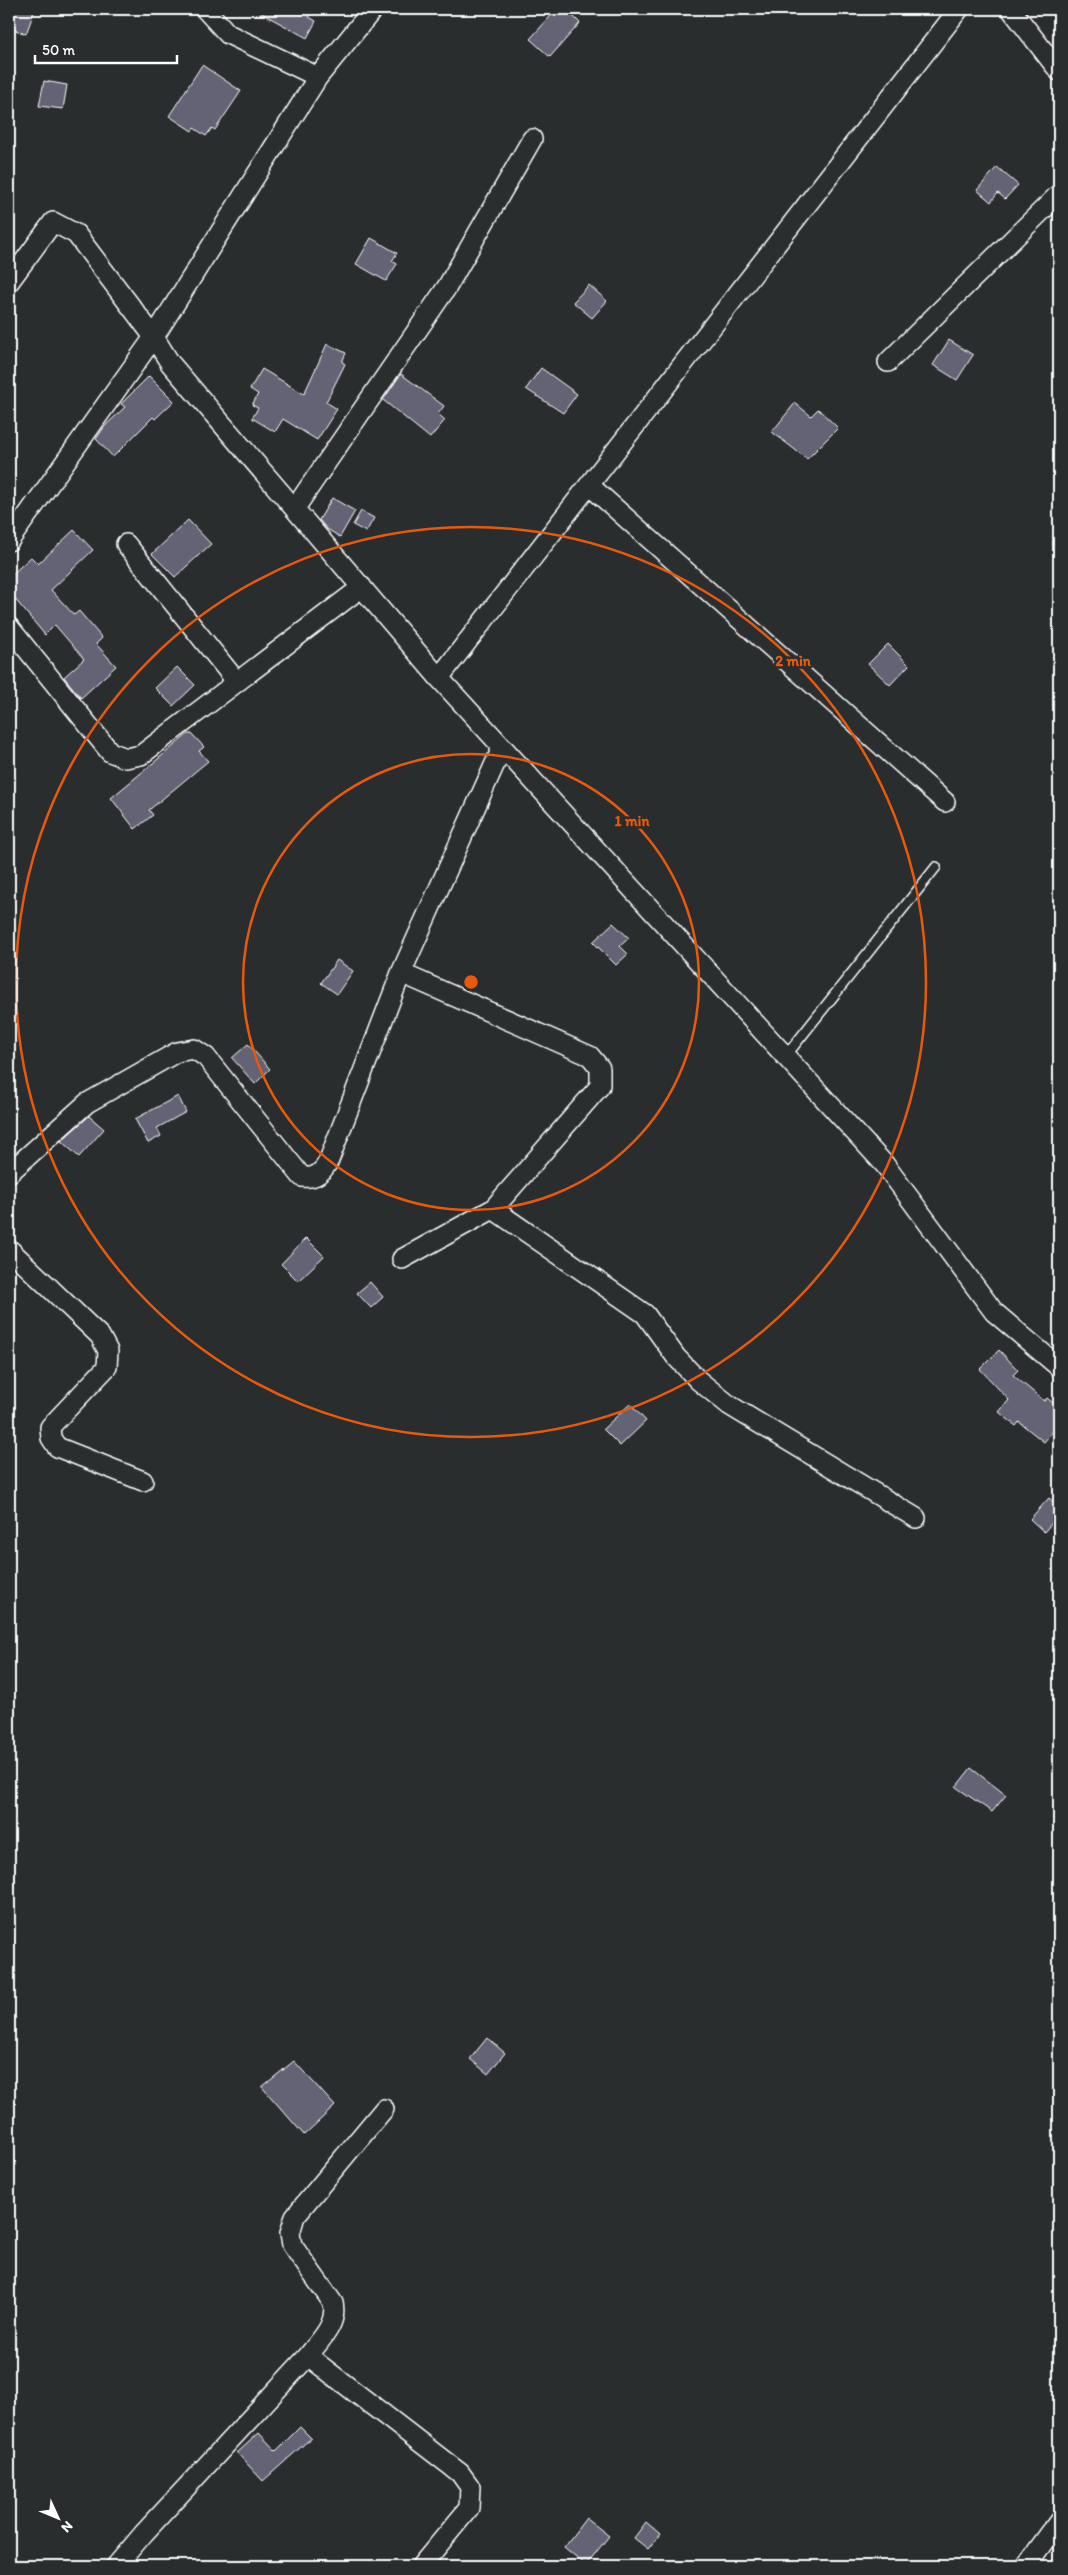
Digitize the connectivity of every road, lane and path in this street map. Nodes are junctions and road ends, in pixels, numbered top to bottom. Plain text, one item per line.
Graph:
1 (205, 9) edge
2 (373, 9) edge
3 (959, 9) edge
4 (1011, 9) edge
5 (1059, 71) edge
6 (318, 77) junction
7 (532, 139) dead end
8 (1059, 194) edge
9 (9, 282) edge
10 (154, 337) junction
11 (888, 362) dead end
12 (588, 485) junction
13 (295, 508) junction
14 (9, 541) edge
15 (126, 544) dead end
16 (362, 587) junction
17 (9, 627) edge
18 (439, 678) junction
19 (237, 682) junction
20 (502, 748) junction
21 (945, 802) dead end
22 (936, 867) dead end
23 (401, 973) junction
24 (785, 1057) junction
25 (9, 1173) edge
26 (493, 1209) junction
27 (9, 1249) edge
28 (402, 1259) dead end
29 (1059, 1367) edge
30 (143, 1481) dead end
31 (916, 1518) dead end
32 (384, 2109) dead end
33 (308, 2356) junction
34 (1059, 2521) edge
35 (116, 2566) edge
36 (421, 2566) edge
37 (1026, 2566) edge

1 - 6 street
2 - 6 street
3 - 12 street
4 - 5 street
6 - 10 street
7 - 13 street
8 - 11 street
9 - 10 street
10 - 13 street
10 - 14 street
12 - 18 street
12 - 21 street
13 - 16 street
15 - 19 street
16 - 18 street
16 - 19 street
17 - 19 street
18 - 20 street
20 - 23 street
20 - 24 street
22 - 24 lane
23 - 25 street
23 - 26 street
24 - 29 street
26 - 28 street
26 - 31 street
27 - 30 street
32 - 33 street
33 - 35 street
33 - 36 street
34 - 37 street

